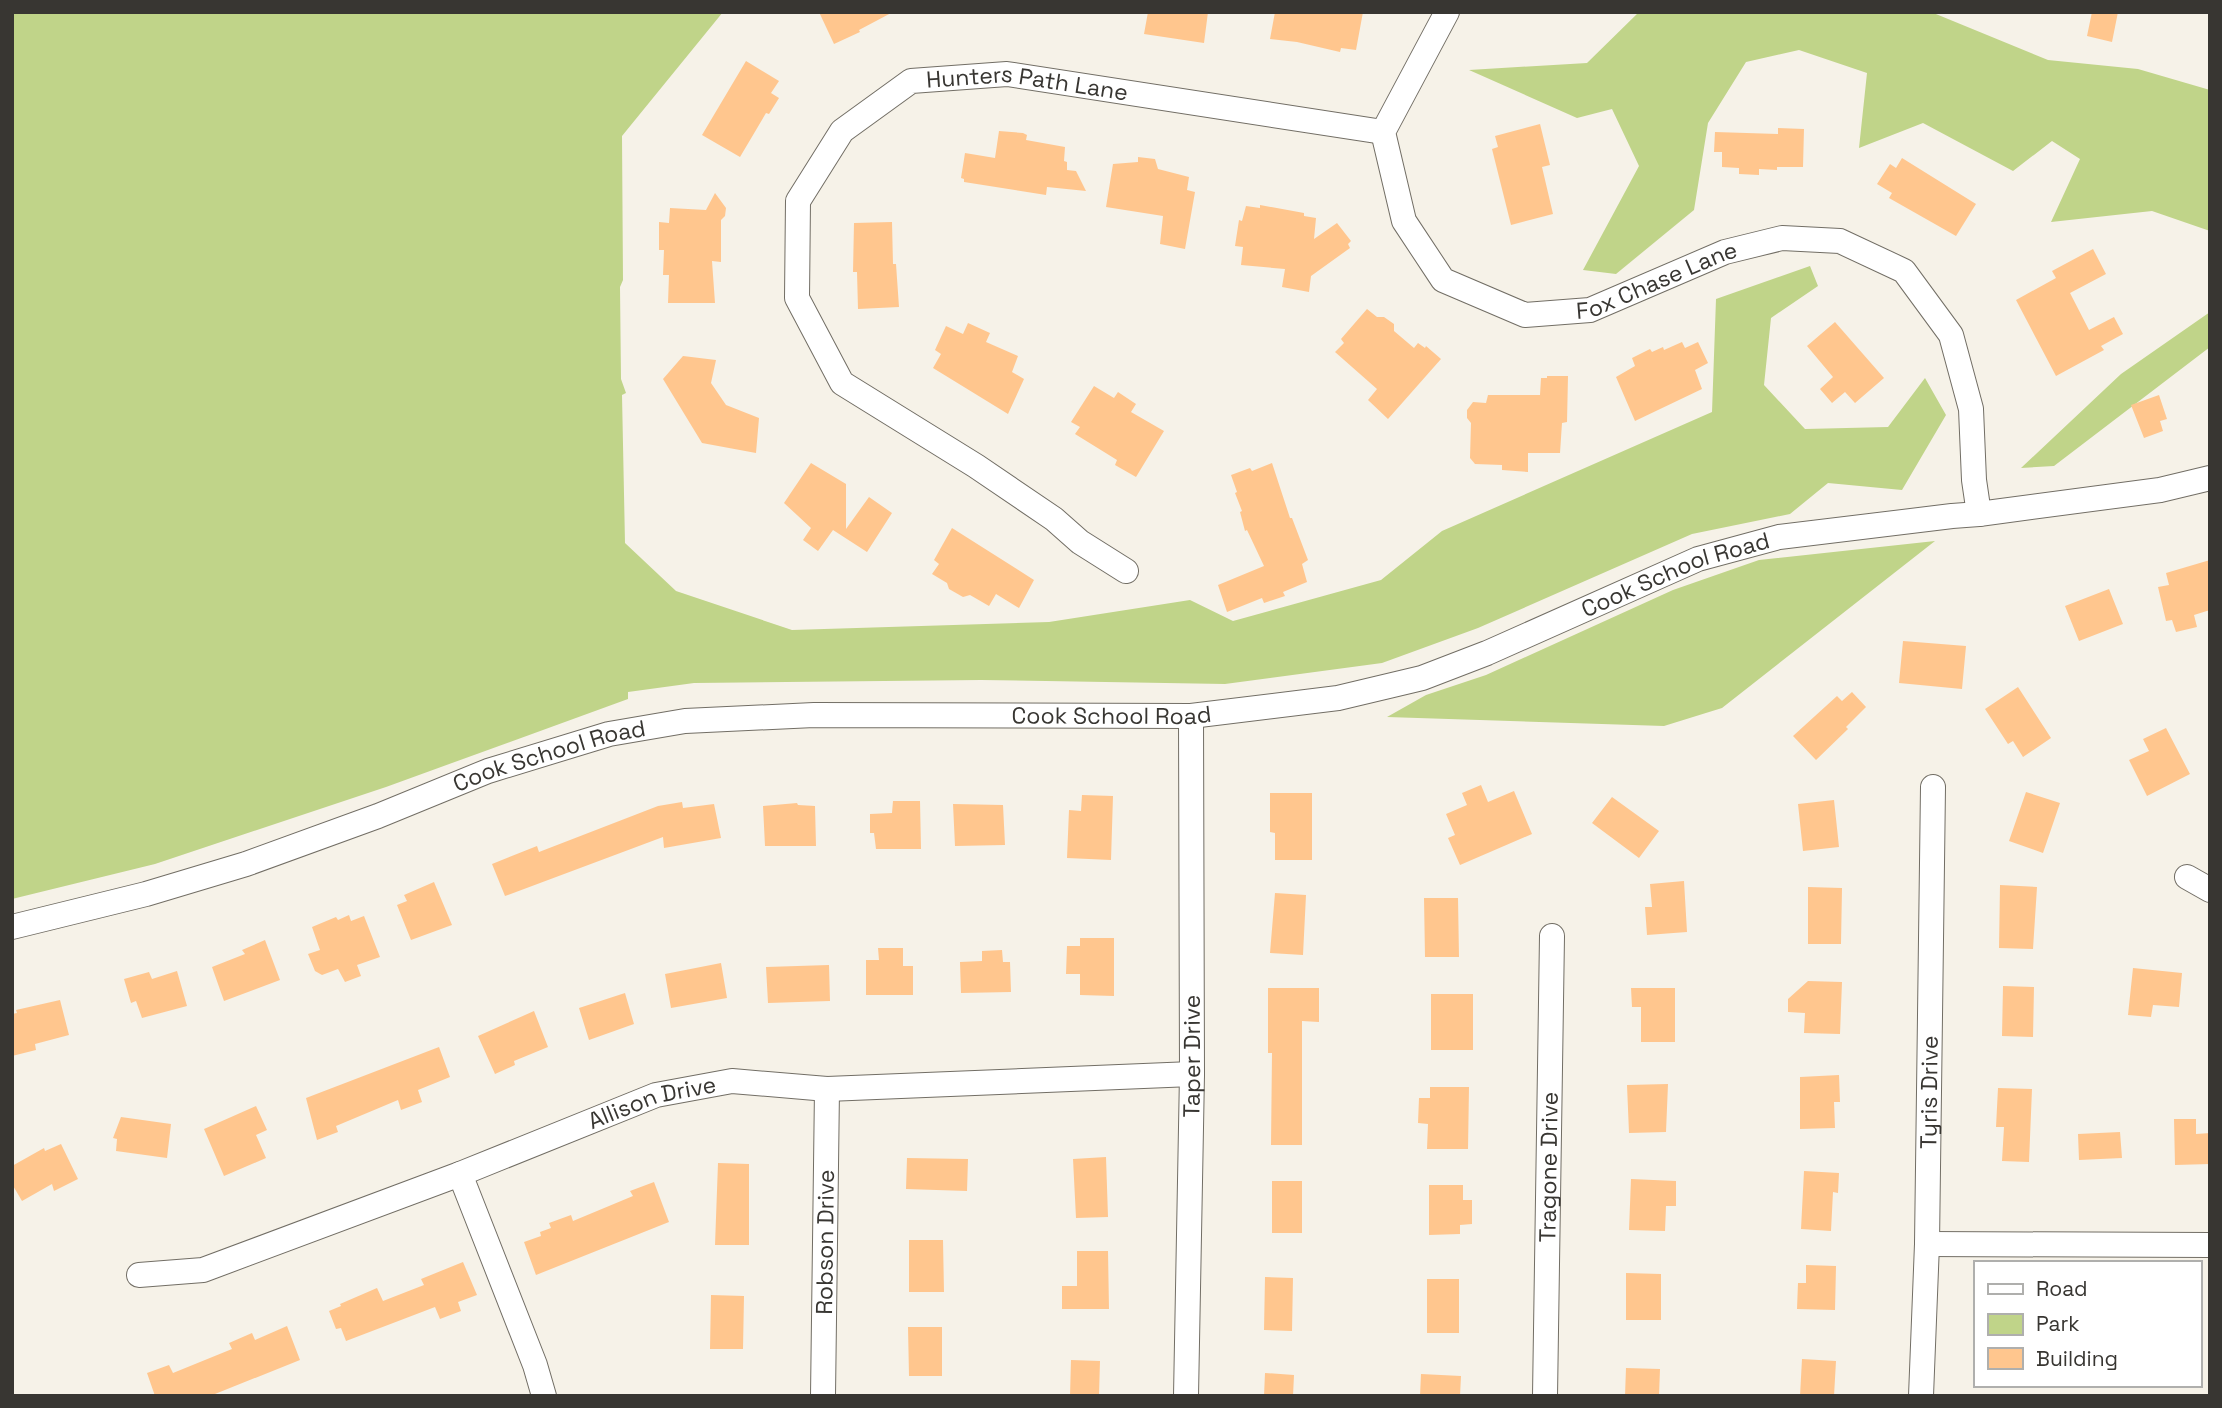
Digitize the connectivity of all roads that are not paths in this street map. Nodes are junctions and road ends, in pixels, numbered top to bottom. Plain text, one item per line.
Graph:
1 (1447, 12) edge
2 (1382, 132) junction
3 (2210, 478) edge
4 (1979, 514) junction
5 (1126, 571) dead end
6 (1191, 716) junction
7 (1933, 787) dead end
8 (2187, 877) dead end
9 (2210, 890) edge
10 (12, 928) edge
11 (1552, 936) dead end
12 (1192, 1074) junction
13 (827, 1089) junction
14 (460, 1174) junction
15 (1927, 1244) junction
16 (2210, 1245) edge
17 (139, 1275) dead end
18 (544, 1396) edge
19 (823, 1396) edge
20 (1186, 1396) edge
21 (1545, 1396) edge
22 (1921, 1396) edge

1 - 2 street
2 - 4 street, Fox Chase Lane
2 - 5 street, Hunters Path Lane
3 - 4 street, Cook School Road
4 - 6 street, Cook School Road
6 - 10 street, Cook School Road
6 - 12 street, Taper Drive
7 - 15 street, Tyris Drive
8 - 9 street
11 - 21 street, Tragone Drive
12 - 13 street, Allison Drive
12 - 20 street, Taper Drive
13 - 14 street, Allison Drive
13 - 19 street, Robson Drive
14 - 17 street, Allison Drive
14 - 18 street
15 - 16 street
15 - 22 street, Tyris Drive

